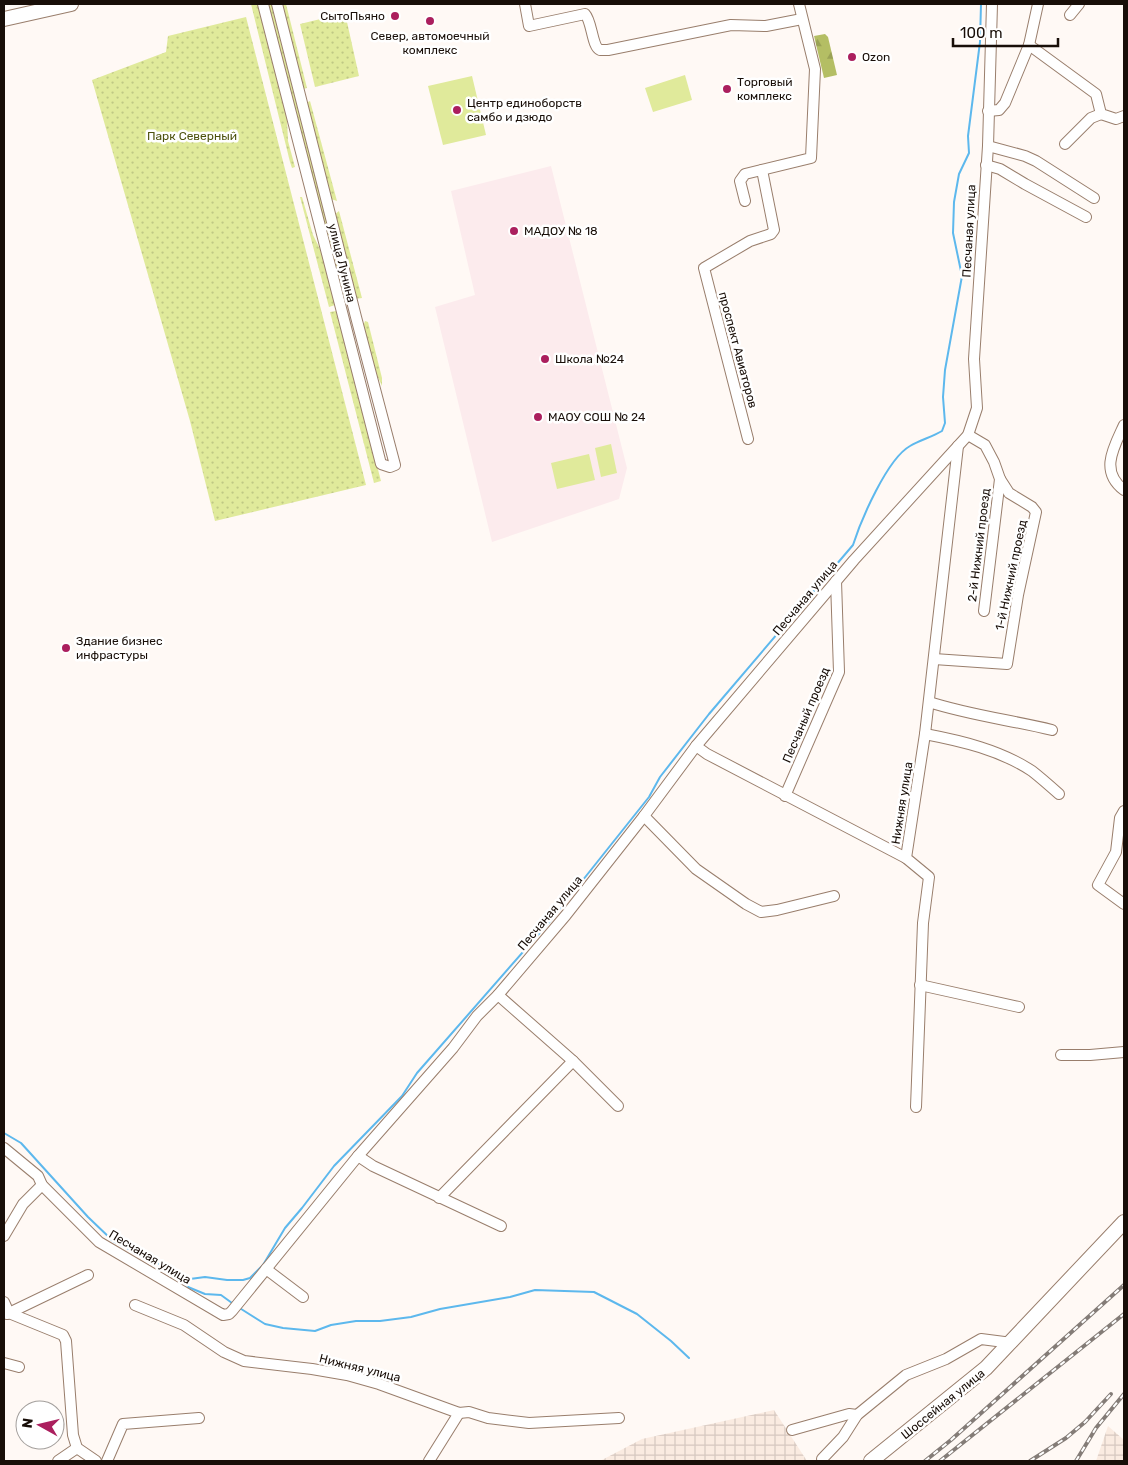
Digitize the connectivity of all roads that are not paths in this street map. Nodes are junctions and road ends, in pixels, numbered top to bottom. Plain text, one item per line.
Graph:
1 (71, 4) edge
2 (263, 4) edge
3 (277, 4) edge
4 (525, 4) edge
5 (798, 4) edge
6 (992, 4) edge
7 (1038, 4) edge
8 (1079, 4) edge
9 (1070, 15) dead end
10 (4, 19) edge
11 (802, 19) junction
12 (1029, 45) junction
13 (988, 111) junction
14 (1101, 114) junction
15 (1124, 116) edge
16 (1065, 144) dead end
17 (988, 146) junction
18 (986, 165) junction
19 (762, 170) junction
20 (1094, 198) dead end
21 (745, 201) dead end
22 (1086, 217) dead end
23 (356, 317) junction
24 (344, 320) junction
25 (1124, 425) edge
26 (968, 435) junction
27 (748, 439) dead end
28 (958, 446) junction
29 (1000, 479) junction
30 (1124, 490) edge
31 (836, 581) junction
32 (984, 611) dead end
33 (934, 659) junction
34 (929, 702) junction
35 (1052, 730) dead end
36 (925, 734) junction
37 (696, 746) junction
38 (1059, 794) dead end
39 (785, 796) junction
40 (1124, 811) edge
41 (644, 816) junction
42 (906, 858) junction
43 (834, 896) dead end
44 (1124, 904) edge
45 (920, 985) junction
46 (498, 995) junction
47 (1018, 1007) dead end
48 (1124, 1052) edge
49 (1061, 1056) dead end
50 (573, 1061) junction
51 (618, 1106) dead end
52 (916, 1107) dead end
53 (4, 1148) edge
54 (358, 1156) junction
55 (42, 1185) junction
56 (439, 1198) junction
57 (1124, 1222) edge
58 (501, 1226) dead end
59 (4, 1236) edge
60 (266, 1269) junction
61 (88, 1275) dead end
62 (303, 1297) dead end
63 (4, 1302) edge
64 (135, 1305) dead end
65 (6, 1315) edge
66 (1012, 1343) junction
67 (4, 1363) edge
68 (19, 1367) dead end
69 (459, 1414) junction
70 (856, 1415) junction
71 (199, 1418) dead end
72 (618, 1418) dead end
73 (792, 1430) dead end
74 (77, 1448) junction
75 (822, 1459) dead end
76 (58, 1461) edge
77 (96, 1461) edge
78 (107, 1461) edge
79 (429, 1461) edge
80 (871, 1461) edge

1 - 10 main road
2 - 24 street, улица Лунина
3 - 23 street, улица Лунина
4 - 11 street
5 - 11 street
6 - 13 street, Песчаная улица
7 - 12 street
8 - 9 street
11 - 19 street
12 - 13 street
12 - 14 street
13 - 17 street, Песчаная улица
14 - 15 street
14 - 16 street
17 - 18 street, Песчаная улица
17 - 20 street
18 - 22 street
18 - 26 street, Песчаная улица
19 - 21 street
19 - 27 street, проспект Авиаторов
23 - 24 street, улица Лунина
23 - 24 street
25 - 30 street
26 - 28 street, Песчаная улица
26 - 29 street, 2-й Нижний проезд
28 - 31 street, Песчаная улица
28 - 33 street, Нижняя улица
29 - 32 street, 2-й Нижний проезд
29 - 33 street, 1-й Нижний проезд
31 - 37 street, Песчаная улица
31 - 39 street, Песчаный проезд
33 - 34 street, Нижняя улица
34 - 35 street
34 - 36 street, Нижняя улица
36 - 38 street
36 - 42 street, Нижняя улица
37 - 39 street
37 - 41 street, Песчаная улица
39 - 42 street
40 - 44 street
41 - 43 street
41 - 46 street, Песчаная улица
42 - 45 street, Нижняя улица
45 - 47 street
45 - 52 street, Нижняя улица
46 - 50 street
46 - 54 street, Песчаная улица
48 - 49 street
50 - 51 street
50 - 56 street
53 - 55 street, Песчаная улица
54 - 56 street
54 - 60 street, Песчаная улица
55 - 59 street
55 - 60 street, Песчаная улица
56 - 58 street
57 - 66 main road, Шоссейная улица
60 - 62 street
61 - 65 street
63 - 65 street
64 - 69 street, Нижняя улица
65 - 74 street
66 - 70 street
66 - 80 main road, Шоссейная улица
67 - 68 street
69 - 72 street, Нижняя улица
69 - 79 street
70 - 73 street
70 - 75 street
71 - 78 street
74 - 76 street
74 - 77 street

